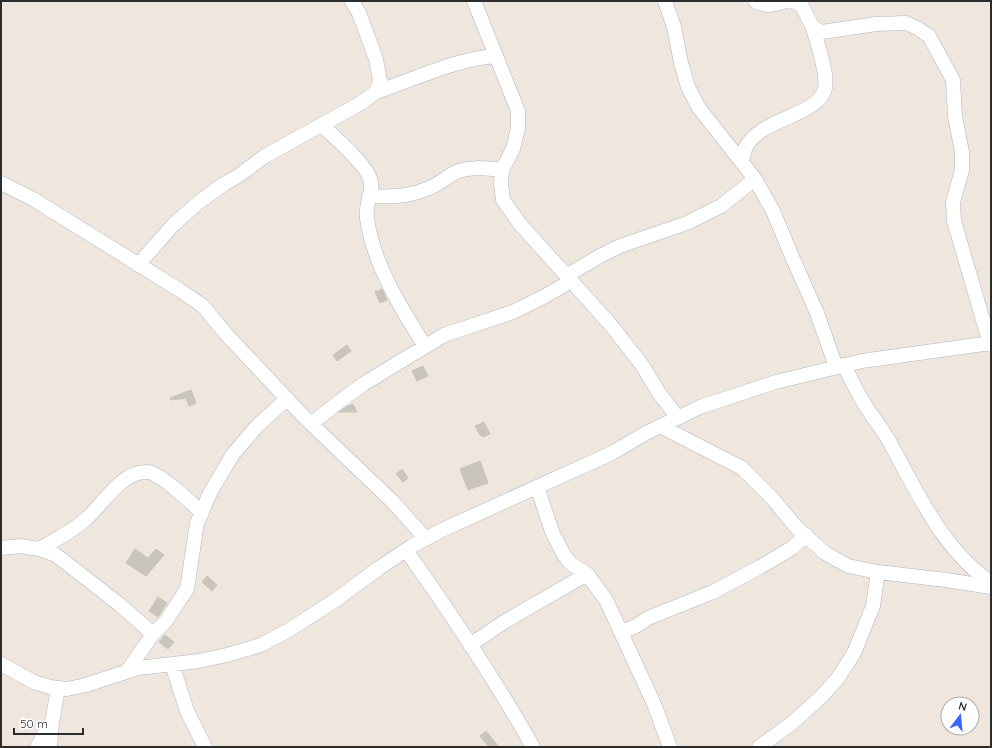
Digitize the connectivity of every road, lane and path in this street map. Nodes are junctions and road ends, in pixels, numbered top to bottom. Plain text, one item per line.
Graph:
1 (352, 1) edge
2 (474, 1) edge
3 (665, 1) edge
4 (755, 1) edge
5 (787, 1) edge
6 (792, 1) edge
7 (813, 28) junction
8 (496, 56) junction
9 (376, 92) junction
10 (322, 125) junction
11 (742, 161) junction
12 (502, 170) junction
13 (755, 178) junction
14 (1, 183) edge
15 (369, 196) junction
16 (138, 265) junction
17 (568, 278) junction
18 (990, 344) edge
19 (425, 346) junction
20 (840, 366) junction
21 (287, 399) junction
22 (678, 418) junction
23 (312, 424) junction
24 (660, 426) junction
25 (538, 487) junction
26 (202, 513) junction
27 (806, 535) junction
28 (426, 539) junction
29 (1, 548) edge
30 (39, 549) junction
31 (406, 550) junction
32 (878, 572) junction
33 (587, 574) junction
34 (991, 584) edge
35 (991, 587) edge
36 (621, 632) junction
37 (154, 634) junction
38 (470, 645) junction
39 (1, 664) edge
40 (172, 664) junction
41 (127, 671) junction
42 (58, 688) junction
43 (53, 719) junction
44 (37, 747) edge
45 (50, 747) edge
46 (205, 747) edge
47 (533, 747) edge
48 (670, 747) edge
49 (759, 747) edge

1 - 9 street
2 - 8 street
3 - 11 street
4 - 5 street
6 - 7 street
7 - 11 street
7 - 18 street
8 - 9 street
8 - 12 street
9 - 10 street
10 - 15 street
10 - 16 street
11 - 13 street
12 - 15 street
12 - 17 street
13 - 17 street
13 - 20 street
14 - 16 street
15 - 19 street
16 - 21 street
17 - 19 street
17 - 22 street
18 - 20 street
19 - 23 street
20 - 22 street
20 - 34 street
21 - 23 street
21 - 26 street
22 - 24 street
23 - 28 street
24 - 25 street
24 - 27 street
25 - 28 street
25 - 33 street
26 - 30 street
26 - 37 street
27 - 32 street
27 - 36 street
28 - 31 street
29 - 30 street
30 - 37 street
31 - 38 street
31 - 40 street
32 - 35 street
32 - 49 street
33 - 36 street
33 - 38 street
36 - 48 street
37 - 41 street
38 - 47 street
39 - 42 street
40 - 41 street
40 - 46 street
41 - 42 street
42 - 43 street
43 - 44 street
43 - 45 street

